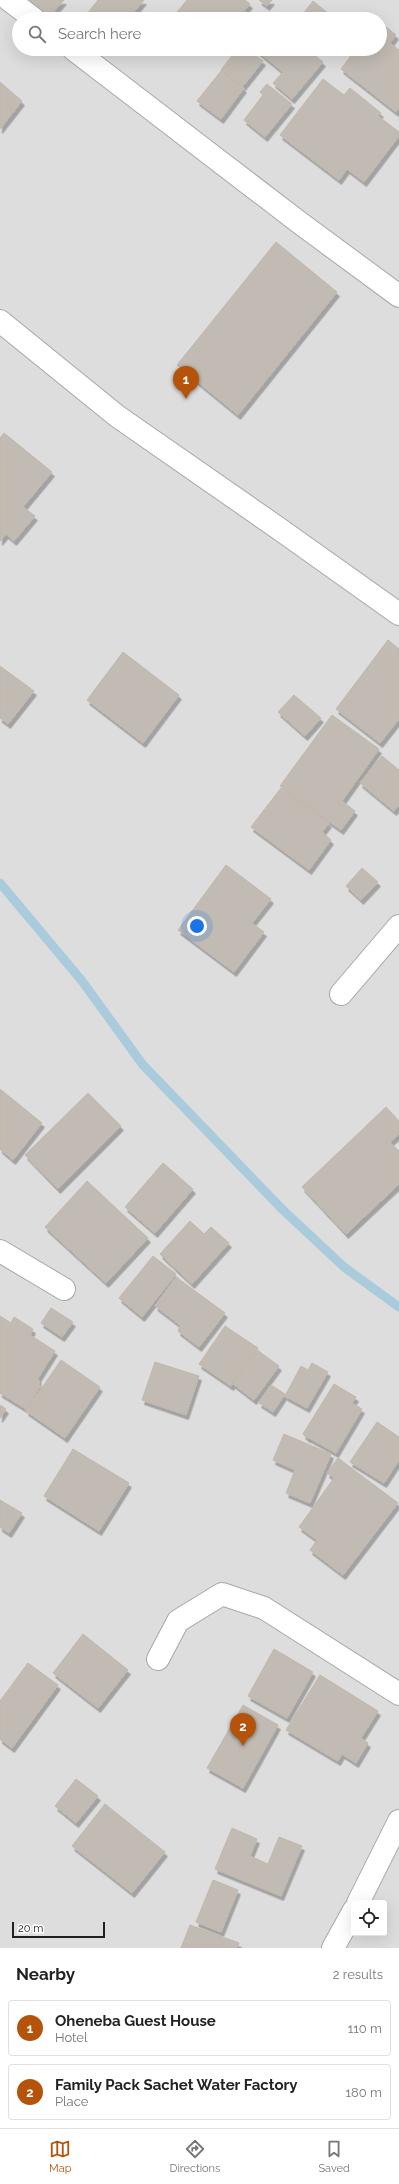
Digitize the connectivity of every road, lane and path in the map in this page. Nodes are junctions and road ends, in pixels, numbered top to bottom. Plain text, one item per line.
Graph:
1 (9, 0) edge
2 (25, 12) edge
3 (82, 56) edge
4 (399, 296) edge
5 (0, 321) edge
6 (399, 614) edge
7 (399, 926) edge
8 (342, 994) dead end
9 (0, 1251) edge
10 (64, 1289) dead end
11 (158, 1659) dead end
12 (399, 1694) edge
13 (399, 1821) edge
14 (360, 1900) edge
15 (351, 1915) edge
16 (333, 1948) edge

1 - 2 street
3 - 4 street
5 - 6 street
7 - 8 street
9 - 10 street
11 - 12 street
13 - 14 street
15 - 16 street

